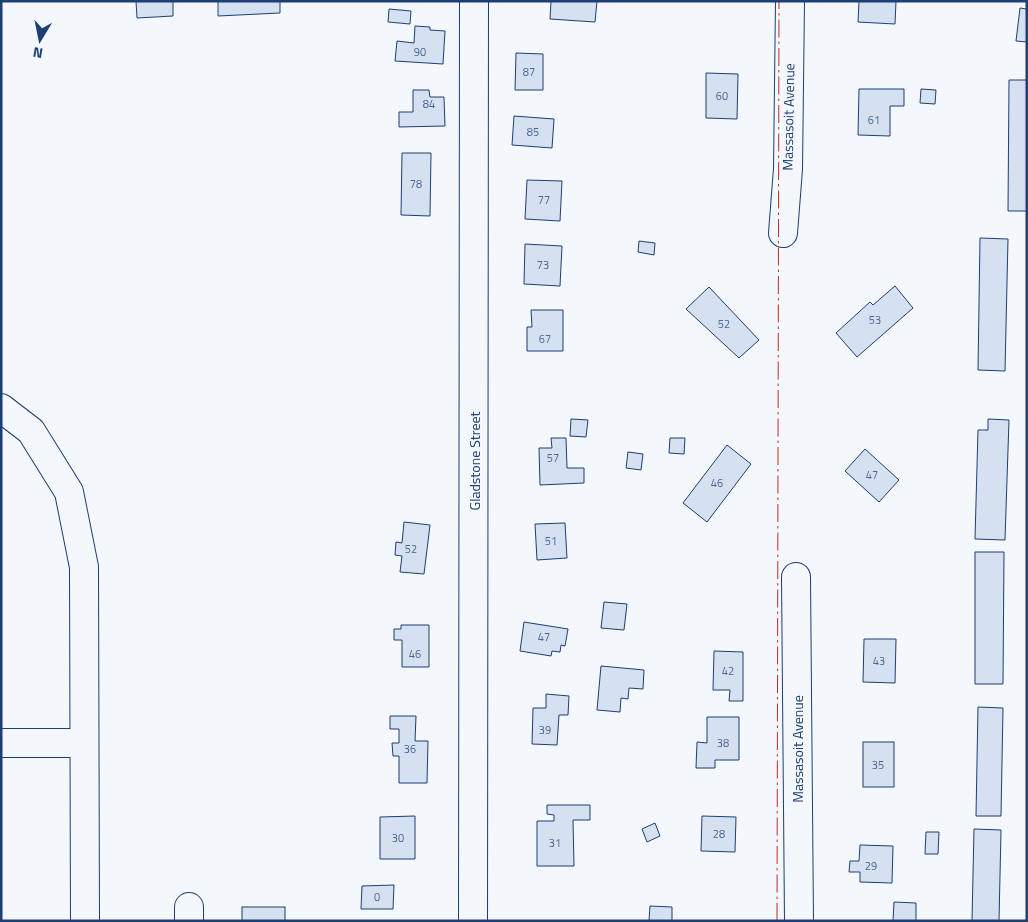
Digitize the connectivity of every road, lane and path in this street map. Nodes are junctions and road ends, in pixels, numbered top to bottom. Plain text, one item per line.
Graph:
1 (474, 1) edge
2 (790, 1) edge
3 (783, 233) dead end
4 (1, 408) edge
5 (796, 577) dead end
6 (1, 743) edge
7 (84, 743) junction
8 (85, 921) edge
9 (473, 921) edge
10 (799, 921) edge

1 - 9 street, Gladstone Street
2 - 3 street, Massasoit Avenue
4 - 7 street
5 - 10 street, Massasoit Avenue
6 - 7 street
7 - 8 street

